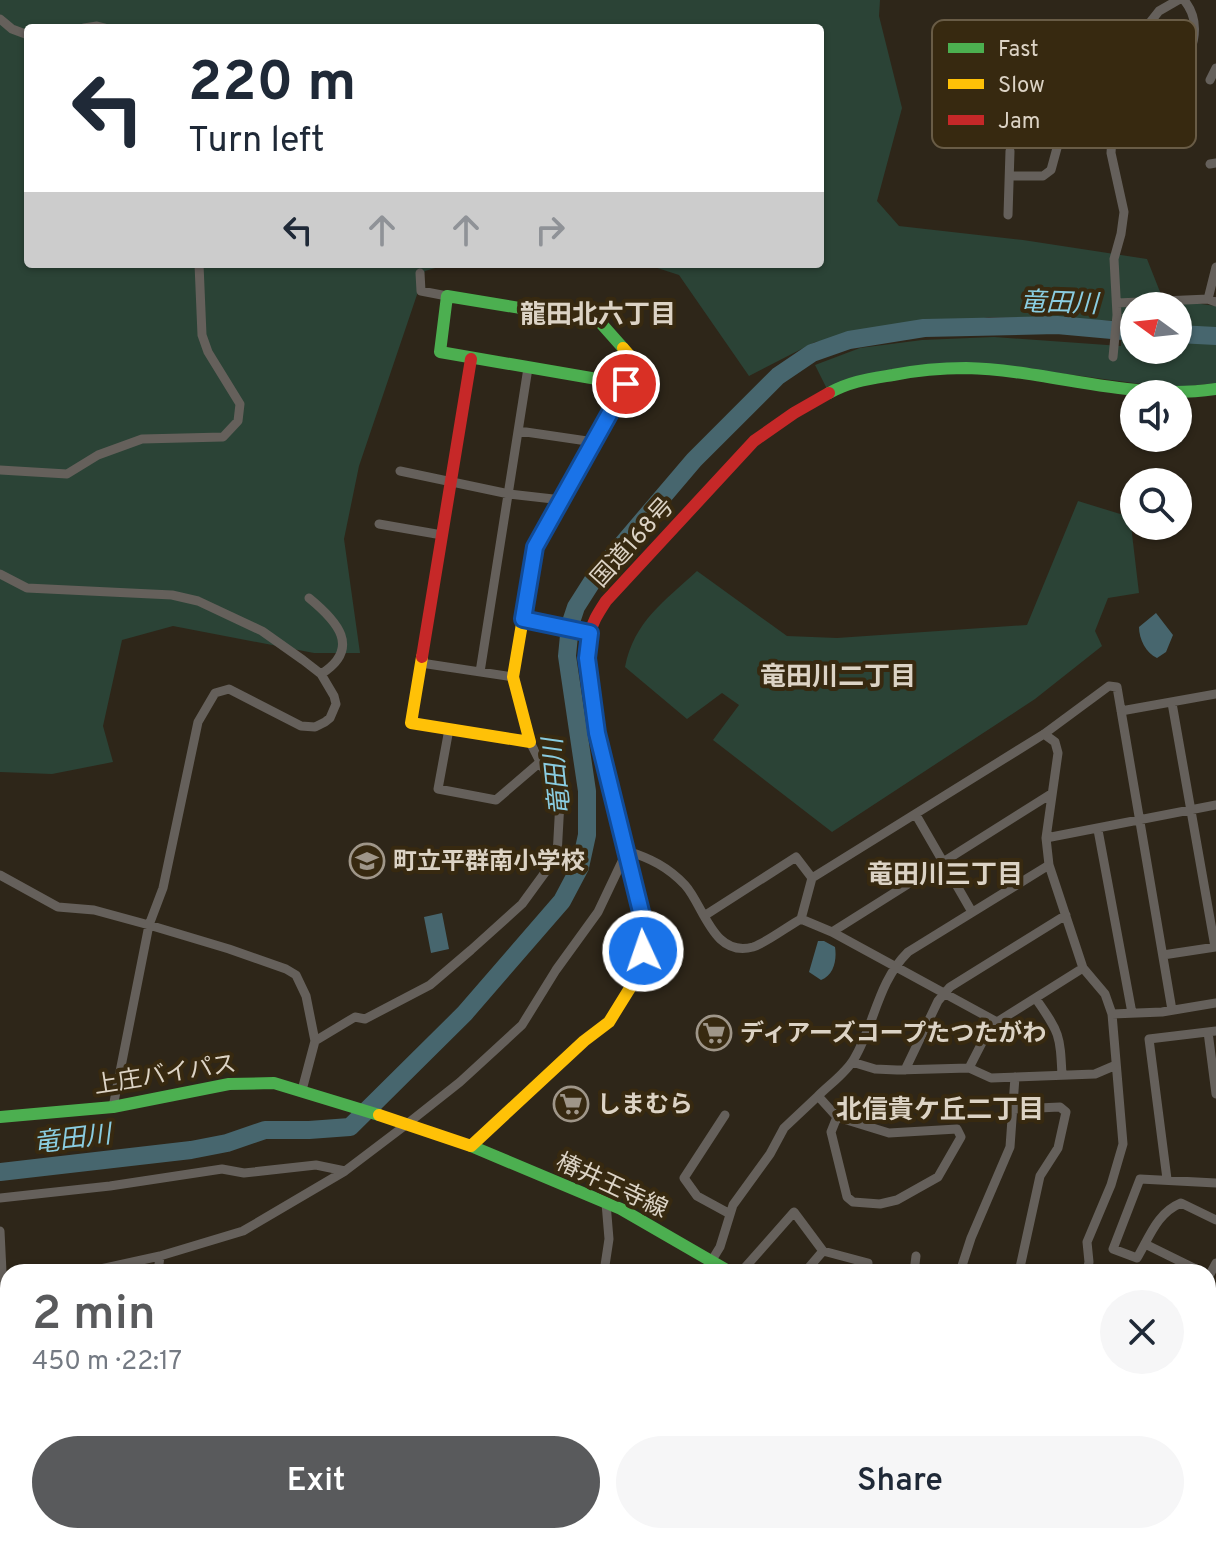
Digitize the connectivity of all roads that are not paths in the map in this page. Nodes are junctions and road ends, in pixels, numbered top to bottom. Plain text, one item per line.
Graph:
1 (1181, 0) edge
2 (0, 19) edge
3 (1152, 20) edge
4 (1195, 20) edge
5 (24, 34) edge
6 (1216, 68) edge
7 (1210, 80) dead end
8 (1057, 148) edge
9 (1111, 148) edge
10 (1010, 151) dead end
11 (1010, 176) junction
12 (1008, 215) dead end
13 (1216, 267) edge
14 (199, 268) edge
15 (420, 273) dead end
16 (447, 296) junction
17 (1212, 300) edge
18 (1117, 303) junction
19 (1113, 357) dead end
20 (471, 359) junction
21 (528, 368) junction
22 (626, 384) junction
23 (1216, 389) edge
24 (1120, 393) edge
25 (1192, 393) edge
26 (519, 431) junction
27 (594, 442) junction
28 (0, 470) edge
29 (400, 471) dead end
30 (451, 483) junction
31 (509, 494) junction
32 (562, 500) junction
33 (379, 524) dead end
34 (442, 535) junction
35 (0, 574) edge
36 (309, 598) dead end
37 (523, 619) junction
38 (584, 631) junction
39 (421, 663) junction
40 (480, 672) junction
41 (321, 674) junction
42 (513, 677) junction
43 (1216, 694) edge
44 (1172, 703) junction
45 (1121, 711) junction
46 (449, 729) junction
47 (1044, 734) junction
48 (530, 742) junction
49 (539, 763) junction
50 (1051, 794) junction
51 (1216, 805) edge
52 (1192, 809) junction
53 (916, 815) junction
54 (1140, 820) junction
55 (1098, 830) junction
56 (1046, 838) junction
57 (627, 851) junction
58 (944, 861) junction
59 (1049, 865) junction
60 (0, 875) edge
61 (812, 878) junction
62 (972, 912) junction
63 (1066, 915) junction
64 (704, 916) junction
65 (801, 919) junction
66 (149, 925) junction
67 (832, 932) junction
68 (1216, 947) edge
69 (1163, 955) junction
70 (895, 965) junction
71 (1083, 968) junction
72 (945, 992) junction
73 (1036, 999) junction
74 (1216, 1003) edge
75 (1172, 1010) junction
76 (1132, 1013) junction
77 (1112, 1014) junction
78 (997, 1022) junction
79 (1212, 1031) edge
80 (315, 1041) junction
81 (852, 1062) junction
82 (1116, 1065) junction
83 (969, 1068) junction
84 (905, 1070) junction
85 (1062, 1075) junction
86 (1015, 1077) junction
87 (302, 1090) junction
88 (1216, 1094) edge
89 (818, 1096) junction
90 (113, 1107) junction
91 (1014, 1109) junction
92 (725, 1115) dead end
93 (0, 1117) edge
94 (837, 1117) junction
95 (407, 1124) junction
96 (471, 1146) junction
97 (345, 1171) junction
98 (1167, 1179) junction
99 (1216, 1183) edge
100 (0, 1198) edge
101 (606, 1203) junction
102 (730, 1214) junction
103 (1216, 1220) edge
104 (0, 1231) edge
105 (1145, 1244) junction
106 (823, 1251) junction
107 (160, 1256) junction
108 (916, 1256) dead end
109 (712, 1260) junction
110 (2, 1264) edge
111 (124, 1264) edge
112 (159, 1264) edge
113 (605, 1264) edge
114 (718, 1264) edge
115 (748, 1264) edge
116 (812, 1264) edge
117 (868, 1264) edge
118 (915, 1264) edge
119 (963, 1264) edge
120 (1021, 1264) edge
121 (1089, 1264) edge
122 (1185, 1264) edge

1 - 3 street
1 - 4 street
2 - 5 street
6 - 7 street
8 - 11 street
9 - 18 street
10 - 11 street
11 - 12 street
13 - 17 street
14 - 28 street
15 - 16 street
16 - 20 main road
16 - 22 main road
17 - 18 street
18 - 19 street
20 - 21 main road
20 - 30 main road
21 - 22 main road
21 - 26 street
22 - 27 main road
23 - 25 main road, 国道168号
24 - 38 main road, 国道168号
26 - 27 street
26 - 31 street
27 - 32 main road
29 - 30 street
30 - 31 street
30 - 34 main road
31 - 32 street
31 - 40 street
32 - 37 main road
33 - 34 street
34 - 39 main road
35 - 41 street
36 - 41 street
37 - 38 street
37 - 42 main road
38 - 57 main road, 国道168号
39 - 40 street
39 - 46 main road
40 - 42 street
41 - 66 street
42 - 48 main road
43 - 44 street
44 - 45 street
44 - 52 street
45 - 47 street
45 - 54 street
46 - 48 main road
46 - 49 street
47 - 50 street
47 - 53 street
48 - 49 street
49 - 80 street
50 - 56 street
50 - 58 street
51 - 52 street
52 - 54 street
52 - 68 street
53 - 58 street
53 - 61 street
54 - 55 street
54 - 69 street
55 - 56 street
55 - 76 street
56 - 59 street
57 - 64 street
57 - 95 street
57 - 96 main road, 国道168号
58 - 62 street
58 - 67 street
59 - 62 street
59 - 63 street
60 - 66 street
61 - 64 street
61 - 65 street
62 - 70 street
63 - 71 street
63 - 72 street
64 - 65 street
65 - 67 street
66 - 80 street
66 - 90 street
67 - 70 street
68 - 69 street
69 - 75 street
70 - 72 street
70 - 81 street
71 - 73 street
71 - 77 street
72 - 78 street
72 - 84 street
73 - 78 street
73 - 85 street
74 - 75 street
75 - 76 street
76 - 77 street
77 - 82 street
78 - 83 street
79 - 88 street
79 - 98 street
80 - 87 street
81 - 84 street
81 - 89 street
82 - 85 street
82 - 121 street
83 - 84 street
83 - 86 street
85 - 86 street
86 - 91 street
87 - 90 main road, 上庄バイパス
87 - 95 main road, 上庄バイパス
89 - 94 street
89 - 102 street
90 - 93 main road, 上庄バイパス
91 - 119 street
91 - 120 street
92 - 102 street
94 - 94 street
95 - 96 main road, 上庄バイパス
95 - 97 street
96 - 101 main road, 椿井王寺線
97 - 100 street
97 - 107 street
98 - 99 street
98 - 105 street
101 - 109 main road, 椿井王寺線
101 - 113 street
102 - 109 street
103 - 105 street
104 - 110 street
105 - 122 street
106 - 115 street
106 - 116 street
106 - 117 street
107 - 111 street
107 - 112 street
108 - 118 street
109 - 114 main road, 椿井王寺線

